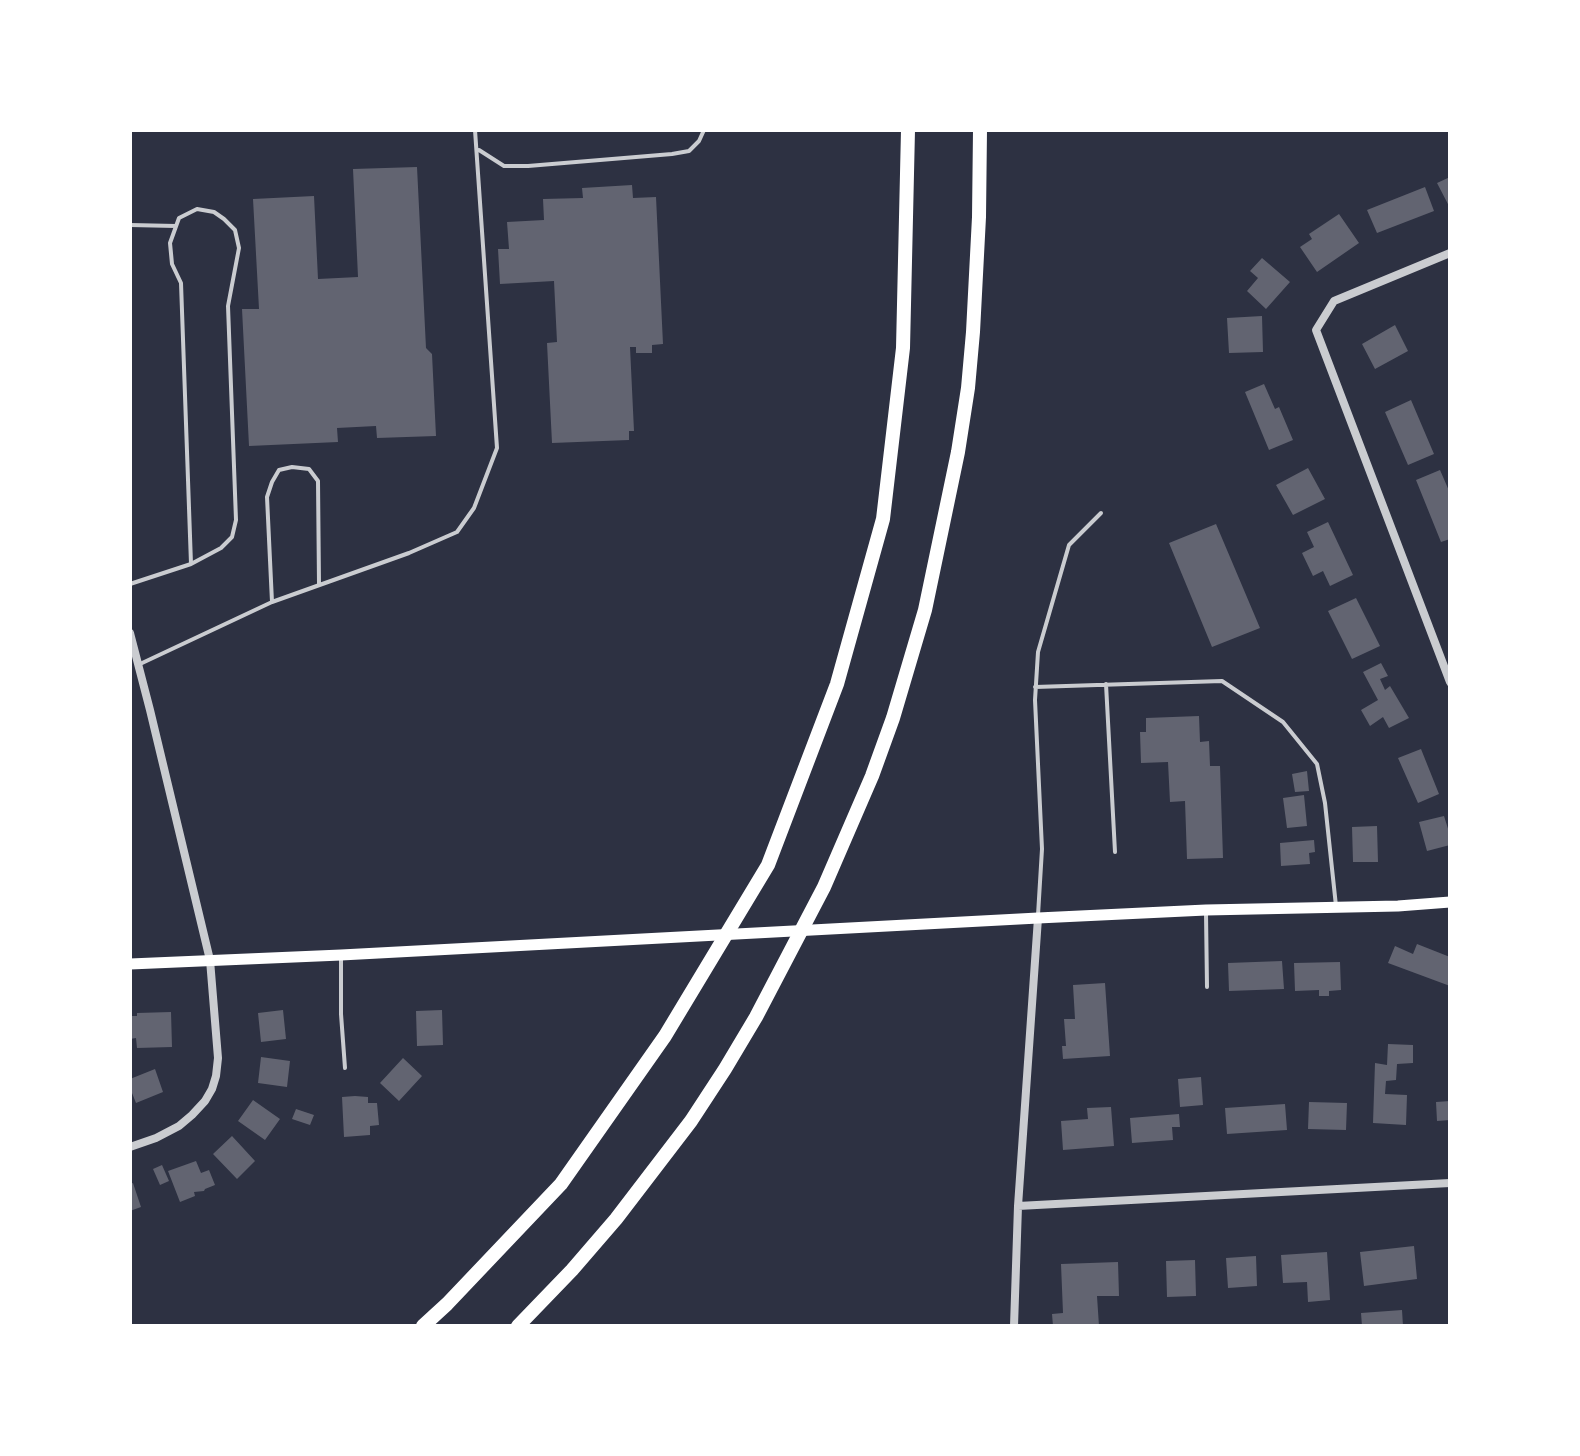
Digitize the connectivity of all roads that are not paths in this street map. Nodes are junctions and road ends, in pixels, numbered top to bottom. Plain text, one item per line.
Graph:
1 (475, 130) edge
2 (704, 130) edge
3 (908, 130) edge
4 (980, 130) edge
5 (477, 149) junction
6 (130, 225) edge
7 (176, 226) junction
8 (1450, 253) edge
9 (1101, 513) dead end
10 (191, 564) junction
11 (130, 584) edge
12 (319, 584) junction
13 (272, 602) junction
14 (130, 633) edge
15 (138, 665) junction
16 (1450, 682) edge
17 (1106, 684) junction
18 (1035, 687) junction
19 (1115, 852) dead end
20 (1450, 902) edge
21 (1336, 908) junction
22 (1206, 910) junction
23 (1038, 918) junction
24 (341, 955) junction
25 (210, 960) junction
26 (130, 964) edge
27 (1207, 987) dead end
28 (345, 1068) dead end
29 (130, 1147) edge
30 (1450, 1183) edge
31 (1018, 1206) junction
32 (423, 1326) edge
33 (518, 1326) edge
34 (1014, 1326) edge

1 - 5 lane
2 - 5 lane
3 - 32 highway
4 - 33 highway
5 - 12 lane
6 - 7 lane
7 - 10 lane
7 - 10 lane
8 - 16 street
9 - 18 lane
10 - 11 lane
12 - 13 lane
12 - 13 lane
13 - 15 lane
14 - 15 street
15 - 25 street
17 - 18 lane
17 - 19 lane
17 - 21 lane
18 - 23 lane
20 - 21 main road
21 - 22 main road
22 - 23 main road
22 - 27 lane
23 - 24 main road
23 - 31 street
24 - 25 main road
24 - 28 lane
25 - 26 main road
25 - 29 street
30 - 31 street
31 - 34 street

